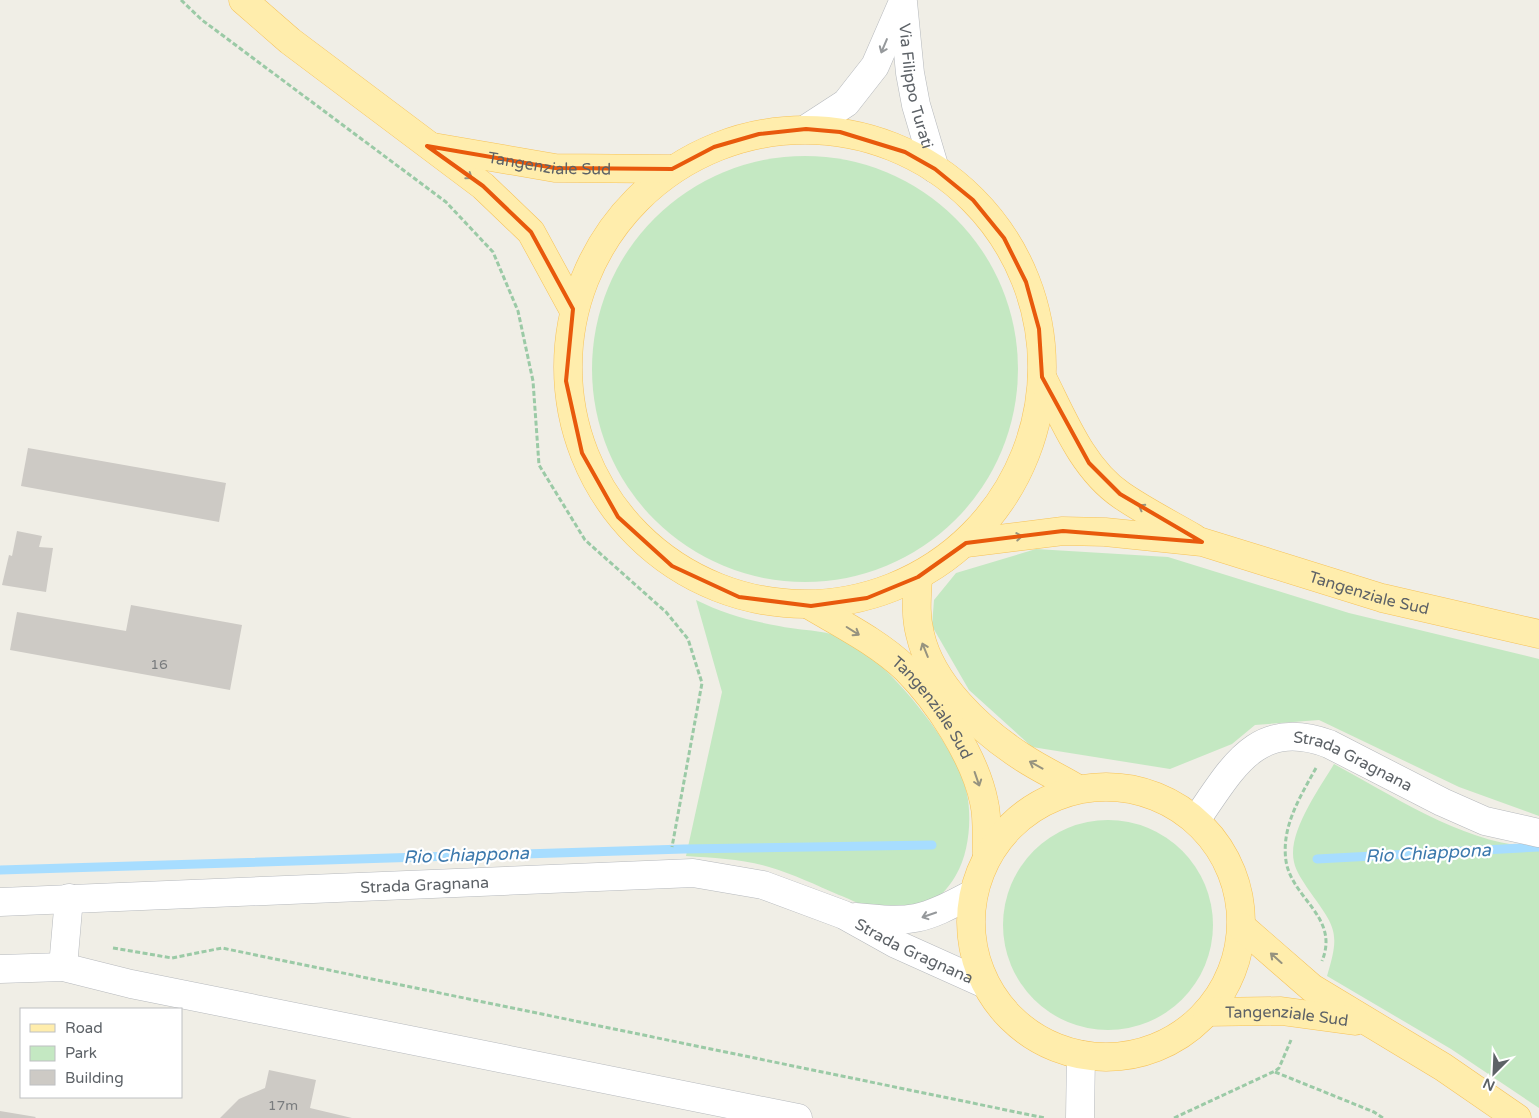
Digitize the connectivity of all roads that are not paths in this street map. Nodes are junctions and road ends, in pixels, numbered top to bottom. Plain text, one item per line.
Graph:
1 (243, 0) edge
2 (903, 1) edge
3 (806, 130) junction
4 (427, 146) junction
5 (672, 169) junction
6 (935, 169) junction
7 (573, 309) junction
8 (1042, 377) junction
9 (1202, 542) junction
10 (966, 543) junction
11 (918, 577) junction
12 (811, 606) junction
13 (1539, 634) edge
14 (1078, 789) junction
15 (1196, 820) junction
16 (1539, 833) edge
17 (987, 855) junction
18 (972, 894) junction
19 (69, 898) junction
20 (0, 902) edge
21 (844, 916) junction
22 (1242, 927) junction
23 (63, 967) junction
24 (0, 969) edge
25 (985, 984) junction
26 (1207, 1012) junction
27 (1365, 1022) junction
28 (1081, 1055) junction
29 (798, 1118) edge
30 (1080, 1118) edge
31 (1517, 1118) edge

1 - 4 main road, Tangenziale Sud
2 -> 3 street, Via Filippo Turati
2 - 6 street, Via Filippo Turati
3 - 5 main road
3 - 6 main road
4 - 5 main road, Tangenziale Sud
4 -> 7 main road, Tangenziale Sud
5 - 7 main road
6 - 8 main road
7 - 12 main road
9 -> 8 main road, Tangenziale Sud
8 - 10 main road
10 -> 9 main road, Tangenziale Sud
9 - 13 main road, Tangenziale Sud
10 - 11 main road
11 - 12 main road
14 -> 11 main road, Tangenziale Sud
12 -> 17 main road, Tangenziale Sud
14 - 15 main road
14 - 17 main road
15 - 16 street, Strada Gragnana
15 - 22 main road
17 - 18 main road
18 -> 21 street, Strada Gragnana
18 - 25 main road
19 - 20 street, Strada Gragnana
19 - 21 street, Strada Gragnana
19 - 23 street
21 - 25 street, Strada Gragnana
22 - 26 main road
27 -> 22 main road, Tangenziale Sud
23 - 24 street
23 - 29 street
25 - 28 main road
26 - 27 main road, Tangenziale Sud
26 - 28 main road
27 - 31 main road, Tangenziale Sud
28 - 30 street

